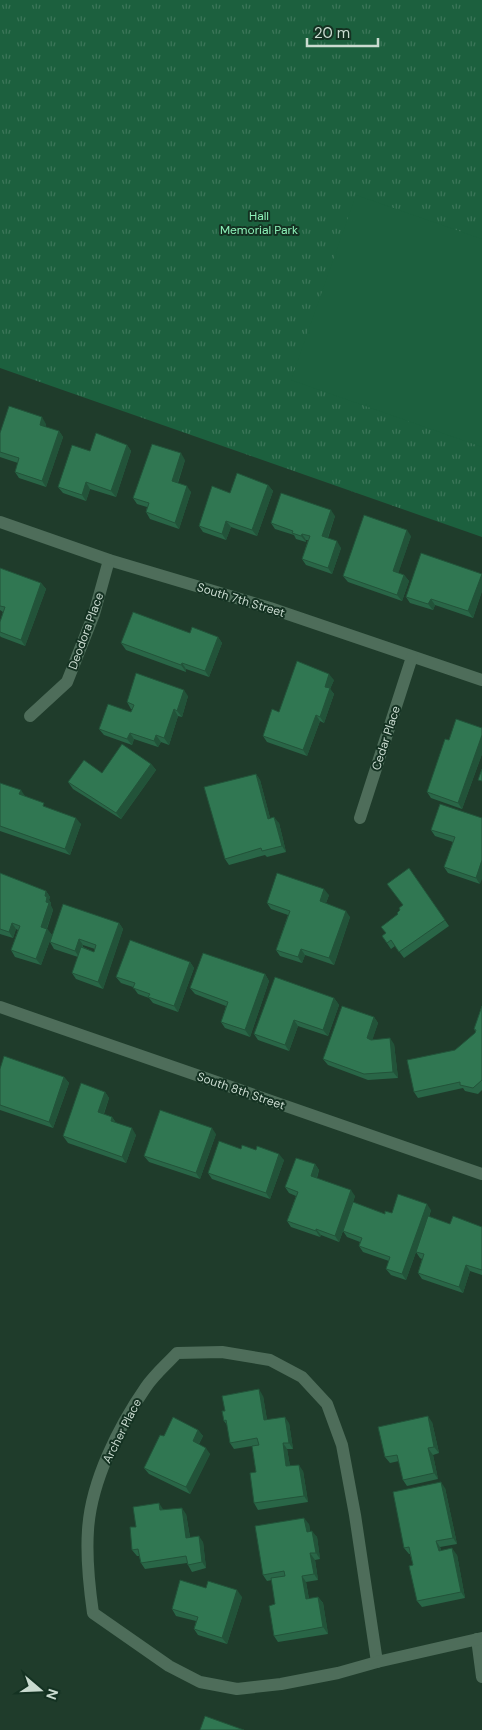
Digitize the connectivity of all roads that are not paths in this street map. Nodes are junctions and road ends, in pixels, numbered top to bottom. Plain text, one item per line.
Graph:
1 (0, 522) edge
2 (109, 560) junction
3 (412, 657) junction
4 (482, 680) edge
5 (30, 716) dead end
6 (360, 818) dead end
7 (0, 1007) edge
8 (482, 1160) edge
9 (476, 1172) edge
10 (480, 1639) edge
11 (377, 1662) junction
12 (482, 1677) edge

1 - 2 street, South 7th Street
2 - 3 street, South 7th Street
2 - 5 street, Deodora Place
3 - 4 street, South 7th Street
3 - 6 street, Cedar Place
7 - 9 street, South 8th Street
8 - 9 street
10 - 11 street, Archer Place
10 - 12 street
11 - 11 street, Archer Place

